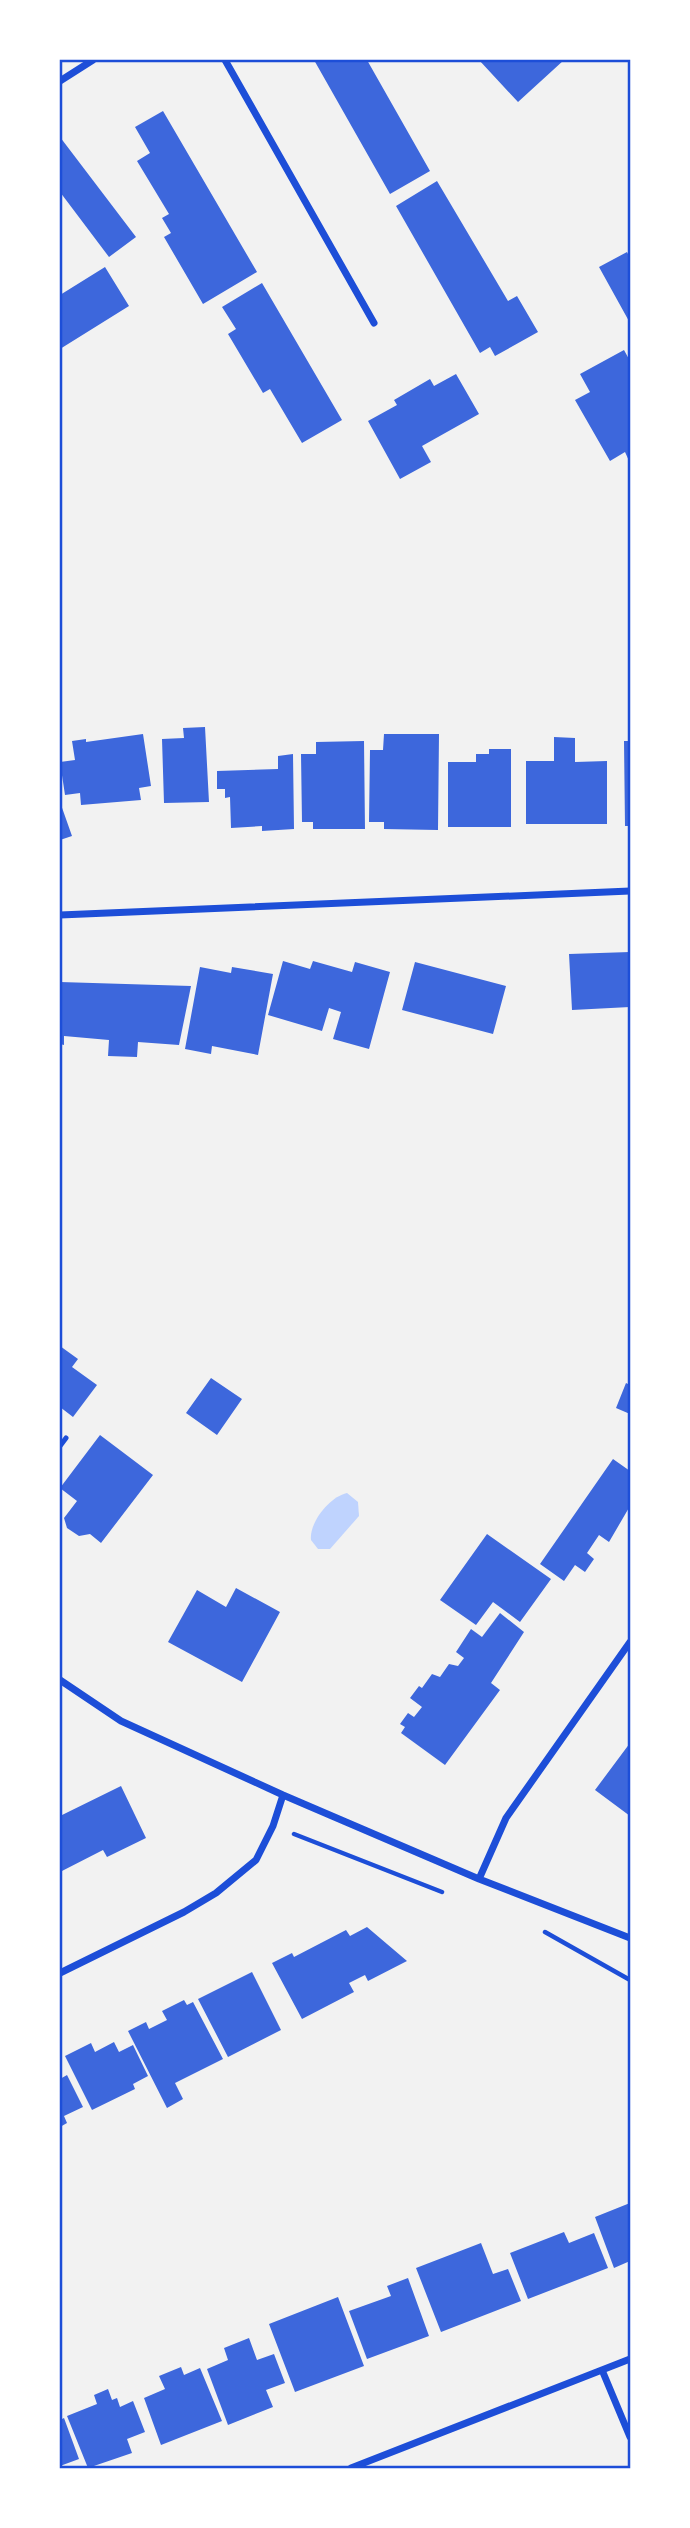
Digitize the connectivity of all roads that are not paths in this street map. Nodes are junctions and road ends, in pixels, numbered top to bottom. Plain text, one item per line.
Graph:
1 (93, 60) edge
2 (225, 60) edge
3 (60, 81) edge
4 (374, 323) dead end
5 (631, 891) edge
6 (60, 915) edge
7 (66, 1438) dead end
8 (60, 1446) edge
9 (631, 1642) edge
10 (60, 1680) edge
11 (283, 1795) junction
12 (478, 1879) junction
13 (631, 1938) edge
14 (60, 1973) edge
15 (631, 2359) edge
16 (602, 2370) junction
17 (631, 2437) edge
18 (351, 2469) edge

1 - 3 street
2 - 4 street
5 - 6 street
7 - 8 lane
9 - 12 street
10 - 11 street
11 - 12 street
11 - 14 street
12 - 13 street
15 - 16 street
16 - 17 street
16 - 18 street

